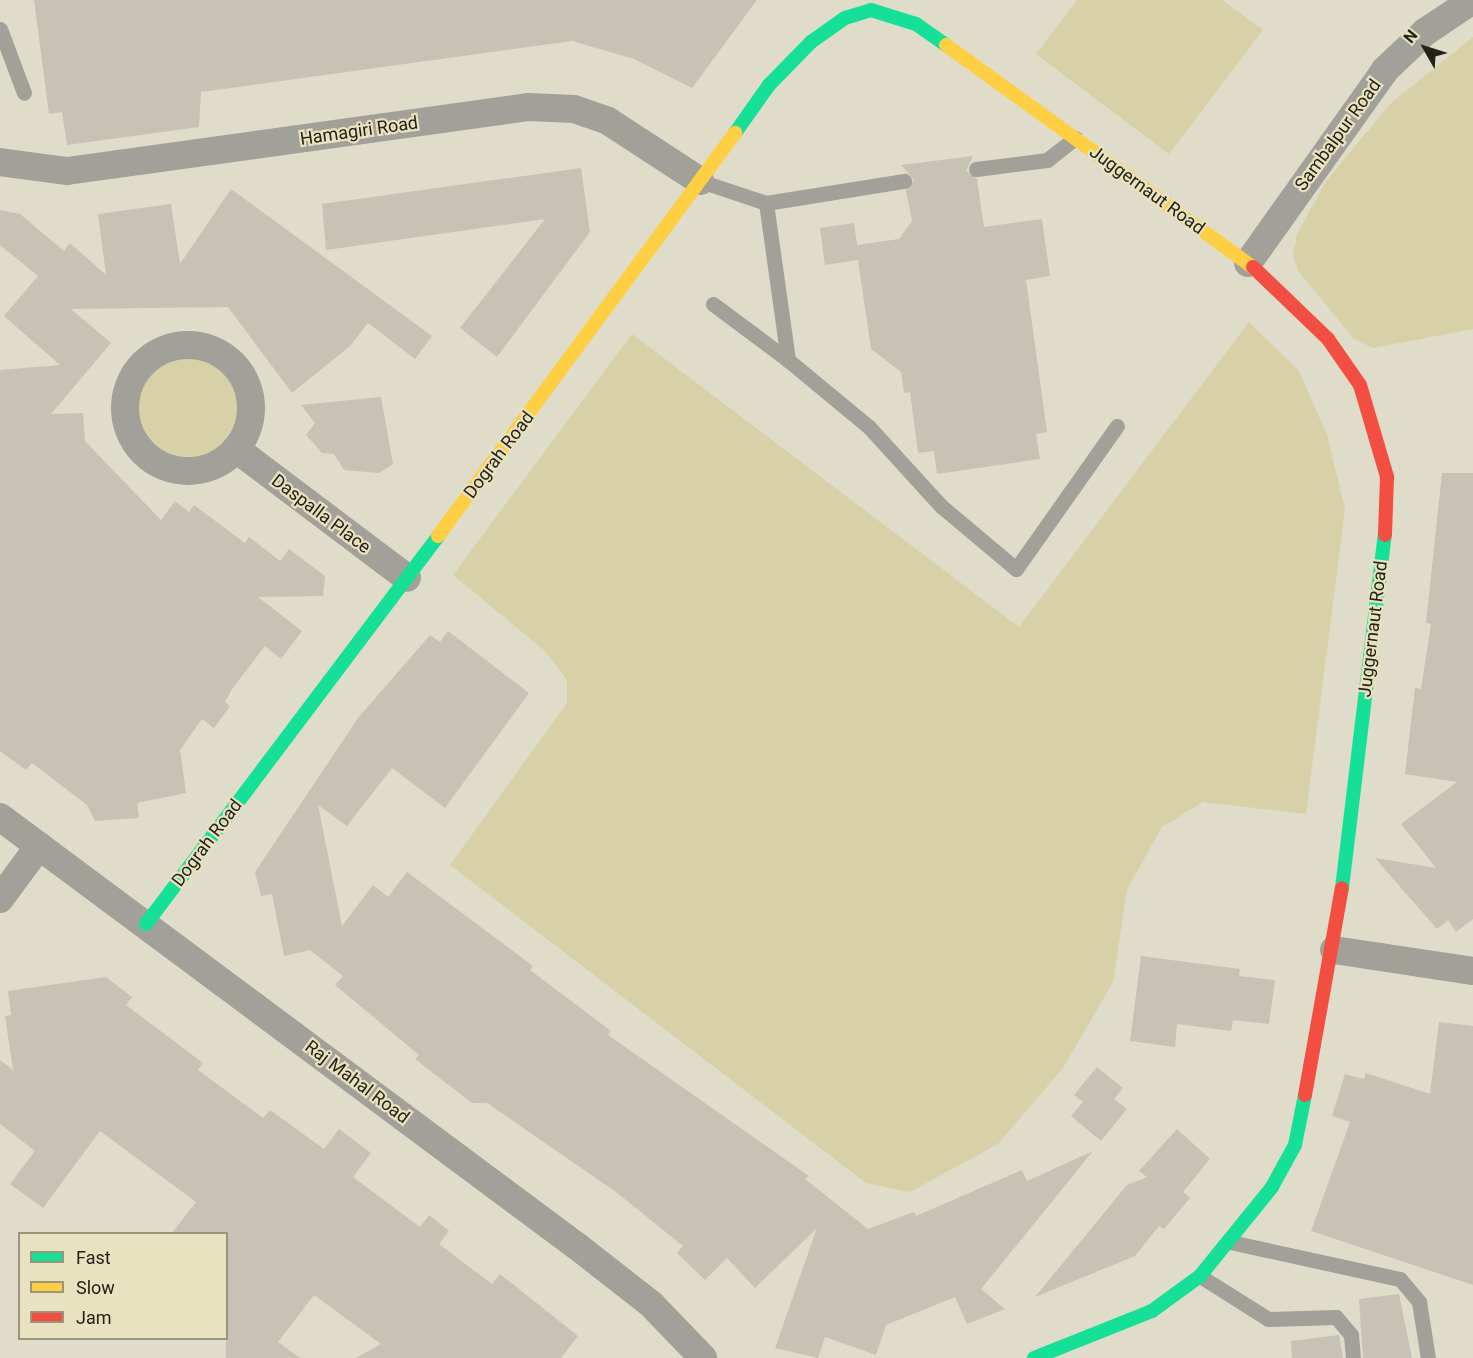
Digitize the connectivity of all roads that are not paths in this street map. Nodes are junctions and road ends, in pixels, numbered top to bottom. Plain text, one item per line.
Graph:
1 (1473, 0) edge
2 (874, 5) edge
3 (0, 29) edge
4 (24, 93) dead end
5 (1075, 138) junction
6 (0, 162) edge
7 (976, 170) dead end
8 (904, 180) dead end
9 (700, 181) junction
10 (766, 203) junction
11 (1248, 263) junction
12 (713, 304) dead end
13 (788, 360) junction
14 (1117, 426) dead end
15 (236, 449) junction
16 (407, 578) junction
17 (0, 817) edge
18 (39, 846) junction
19 (0, 899) edge
20 (146, 924) junction
21 (1334, 950) junction
22 (1473, 971) edge
23 (1230, 1242) junction
24 (1200, 1276) junction
25 (703, 1358) edge
26 (1034, 1358) edge
27 (1353, 1358) edge
28 (1428, 1358) edge

1 - 11 street, Sambalpur Road
2 - 5 street, Juggernaut Road
2 - 9 street, Dograh Road
3 - 4 lane
5 - 7 lane
5 - 11 street, Juggernaut Road
6 - 9 street, Hamagiri Road
8 - 10 lane
9 - 10 lane
9 - 16 street, Dograh Road
10 - 13 lane
11 - 21 street, Juggernaut Road
12 - 13 lane
13 - 14 lane
15 - 15 street
15 - 16 street, Daspalla Place
16 - 20 street, Dograh Road
17 - 18 street, Raj Mahal Road
18 - 19 street
18 - 20 street, Raj Mahal Road
20 - 25 street, Raj Mahal Road
21 - 22 street
21 - 23 street, Juggernaut Road
23 - 24 street, Juggernaut Road
23 - 28 lane
24 - 26 street, Juggernaut Road
24 - 27 lane

